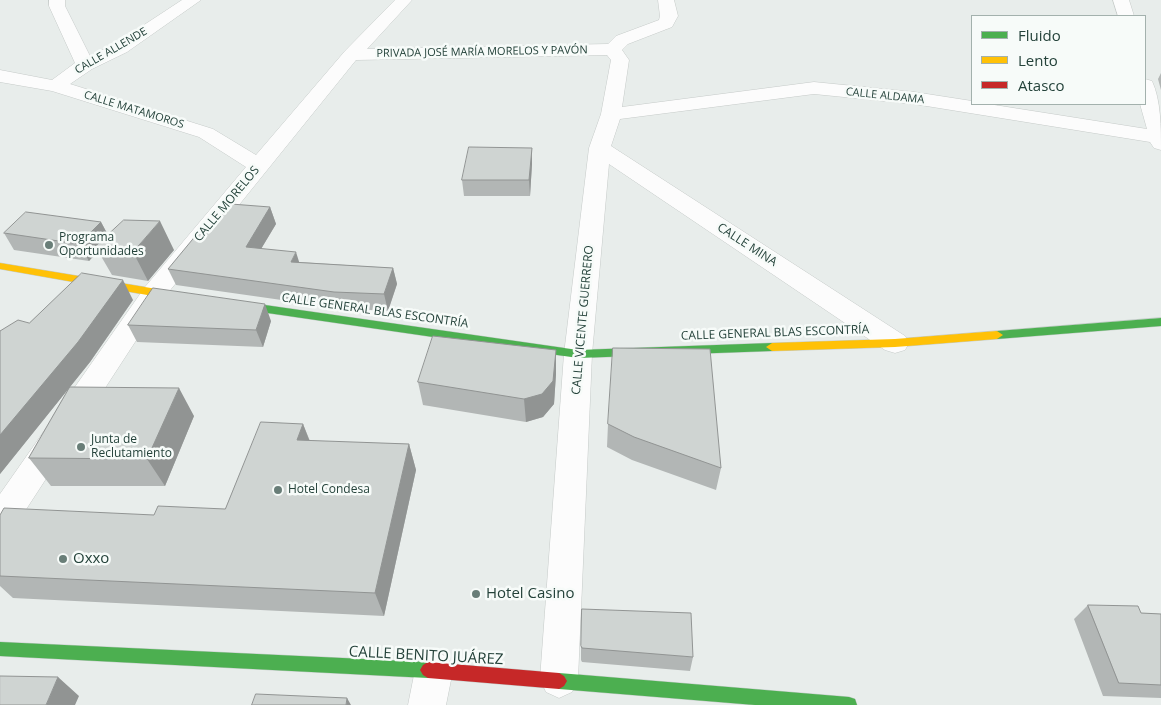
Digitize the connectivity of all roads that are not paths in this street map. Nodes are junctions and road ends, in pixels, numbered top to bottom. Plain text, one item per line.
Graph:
1 (57, 0) edge
2 (192, 0) edge
3 (404, 0) edge
4 (666, 0) edge
5 (1121, 0) edge
6 (1126, 15) edge
7 (613, 49) junction
8 (351, 55) junction
9 (85, 65) junction
10 (0, 76) edge
11 (55, 86) junction
12 (1146, 89) edge
13 (611, 114) junction
14 (1160, 140) edge
15 (600, 148) junction
16 (260, 166) junction
17 (0, 266) edge
18 (154, 293) junction
19 (203, 300) edge
20 (223, 303) edge
21 (1161, 322) edge
22 (895, 343) junction
23 (578, 354) junction
24 (0, 521) edge
25 (0, 649) edge
26 (559, 679) junction
27 (431, 688) edge
28 (849, 705) edge

1 - 9 street
2 - 9 street, CALLE ALLENDE
3 - 8 street, CALLE MORELOS
4 - 7 street
5 - 6 street
7 - 8 street, PRIVADA JOSÉ MARÍA MORELOS Y PAVÓN
7 - 13 street, CALLE VICENTE GUERRERO
8 - 16 street, CALLE MORELOS
9 - 11 street, CALLE ALLENDE
10 - 11 street, CALLE MATAMOROS
11 - 16 street, CALLE MATAMOROS
12 - 14 street
13 - 14 street, CALLE ALDAMA
13 - 15 street, CALLE VICENTE GUERRERO
15 - 22 street, CALLE MINA
15 - 23 street, CALLE VICENTE GUERRERO
16 - 18 street, CALLE MORELOS
17 - 18 street
18 - 19 street
18 - 24 street, CALLE MORELOS
20 - 23 street, CALLE GENERAL BLAS ESCONTRÍA
21 - 22 street, CALLE GENERAL BLAS ESCONTRÍA
22 - 23 street, CALLE GENERAL BLAS ESCONTRÍA
23 - 26 street, CALLE VICENTE GUERRERO
25 - 27 street, CALLE BENITO JUÁREZ
26 - 27 street, CALLE BENITO JUÁREZ
26 - 28 street, CALLE BENITO JUÁREZ

